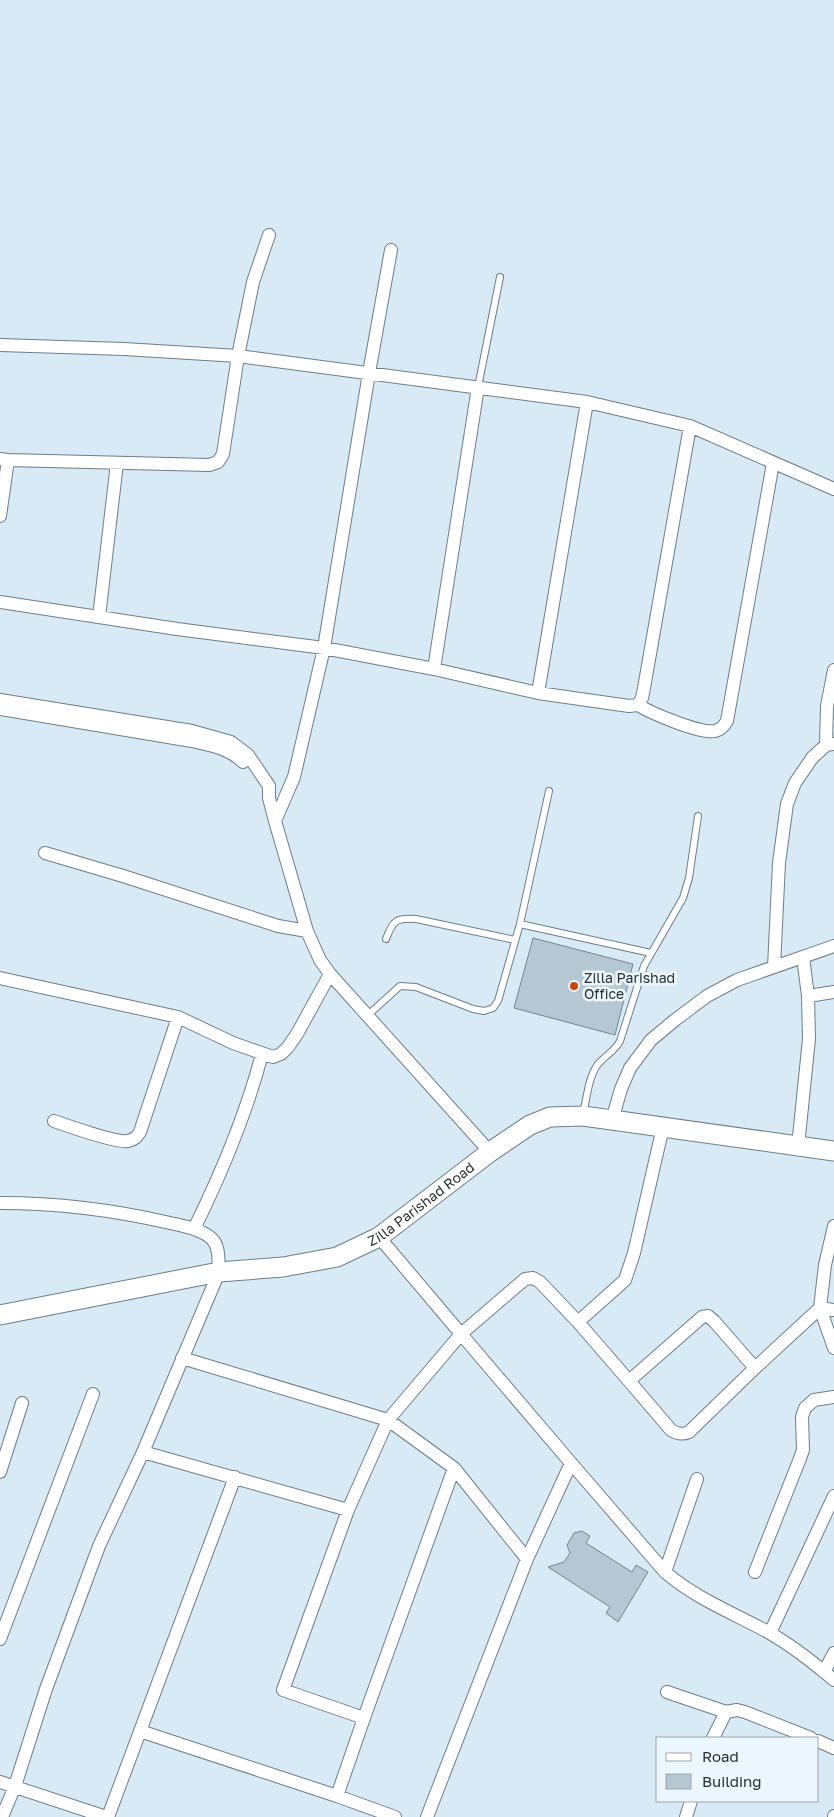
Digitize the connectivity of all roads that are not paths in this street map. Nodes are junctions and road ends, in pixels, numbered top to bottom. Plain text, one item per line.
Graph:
1 (269, 235) dead end
2 (391, 250) dead end
3 (500, 277) dead end
4 (0, 345) edge
5 (238, 356) junction
6 (369, 373) junction
7 (478, 387) junction
8 (587, 402) junction
9 (690, 426) junction
10 (4, 459) edge
11 (117, 462) junction
12 (773, 462) junction
13 (834, 489) edge
14 (0, 516) edge
15 (0, 602) edge
16 (99, 617) junction
17 (324, 648) junction
18 (434, 669) junction
19 (834, 670) edge
20 (538, 693) junction
21 (0, 700) edge
22 (638, 705) junction
23 (0, 709) edge
24 (830, 745) edge
25 (549, 790) dead end
26 (269, 798) junction
27 (698, 816) dead end
28 (275, 821) junction
29 (45, 853) dead end
30 (520, 924) junction
31 (307, 931) junction
32 (386, 939) dead end
33 (515, 940) junction
34 (834, 946) edge
35 (651, 953) junction
36 (803, 957) junction
37 (774, 967) junction
38 (330, 974) junction
39 (0, 978) edge
40 (834, 992) edge
41 (808, 996) junction
42 (367, 1016) junction
43 (178, 1017) junction
44 (262, 1054) junction
45 (582, 1116) junction
46 (612, 1120) junction
47 (54, 1122) dead end
48 (663, 1127) junction
49 (798, 1146) junction
50 (834, 1151) edge
51 (490, 1152) junction
52 (0, 1203) edge
53 (834, 1226) edge
54 (194, 1229) junction
55 (379, 1237) junction
56 (219, 1272) junction
57 (820, 1308) junction
58 (834, 1310) edge
59 (0, 1315) edge
60 (578, 1322) junction
61 (461, 1334) junction
62 (834, 1348) edge
63 (182, 1358) junction
64 (755, 1368) junction
65 (629, 1381) junction
66 (93, 1394) dead end
67 (834, 1397) edge
68 (22, 1403) dead end
69 (388, 1420) junction
70 (143, 1452) junction
71 (571, 1463) junction
72 (454, 1468) junction
73 (0, 1472) edge
74 (235, 1477) junction
75 (698, 1479) dead end
76 (834, 1496) edge
77 (348, 1510) junction
78 (527, 1559) junction
79 (665, 1572) junction
80 (755, 1572) dead end
81 (770, 1633) junction
82 (0, 1639) edge
83 (834, 1653) edge
84 (824, 1672) junction
85 (834, 1680) edge
86 (667, 1692) dead end
87 (726, 1712) junction
88 (364, 1718) junction
89 (140, 1731) junction
90 (714, 1737) edge
91 (808, 1737) edge
92 (819, 1741) edge
93 (834, 1748) edge
94 (0, 1782) edge
95 (15, 1786) junction
96 (337, 1796) junction
97 (691, 1802) edge
98 (2, 1817) edge
99 (107, 1817) edge
100 (395, 1817) edge
101 (427, 1817) edge
102 (686, 1817) edge

1 - 5 street
2 - 6 street
3 - 7 lane
4 - 5 street
5 - 6 street
5 - 11 street
6 - 7 street
6 - 17 street
7 - 8 street
7 - 18 street
8 - 9 street
8 - 20 street
9 - 12 street
9 - 22 street
10 - 11 street
10 - 14 street
11 - 16 street
12 - 13 street
12 - 22 street
15 - 16 street
16 - 17 street
17 - 18 street
17 - 28 street
18 - 20 street
19 - 24 street
20 - 22 street
21 - 26 street
23 - 26 street
24 - 37 street
25 - 30 lane
26 - 28 street
27 - 35 lane
28 - 31 street
29 - 31 street
30 - 33 lane
30 - 35 lane
31 - 38 street
32 - 33 lane
33 - 42 lane
34 - 36 street
35 - 45 lane
36 - 37 street
36 - 41 street
37 - 46 street
38 - 42 street
38 - 44 street
39 - 43 street
40 - 41 street
41 - 49 street
42 - 51 street
43 - 44 street
43 - 47 street
44 - 54 street
45 - 46 main road, Zilla Parishad Road
45 - 51 main road, Zilla Parishad Road
46 - 48 main road, Zilla Parishad Road
48 - 49 main road, Zilla Parishad Road
48 - 60 street
49 - 50 main road, Zilla Parishad Road
51 - 55 main road, Zilla Parishad Road
52 - 54 street
53 - 57 street
54 - 56 street
55 - 56 main road, Zilla Parishad Road
55 - 61 street
56 - 59 main road, Zilla Parishad Road
56 - 63 street
57 - 58 street
57 - 62 street
57 - 64 street
60 - 61 street
60 - 65 street
61 - 69 street
61 - 71 street
63 - 69 street
63 - 70 street
64 - 65 street
64 - 65 street
66 - 82 street
67 - 80 street
68 - 73 street
69 - 72 street
69 - 77 street
70 - 74 street
70 - 95 street
71 - 78 street
71 - 79 street
72 - 78 street
72 - 88 street
74 - 77 street
74 - 89 street
75 - 79 street
76 - 81 street
77 - 88 street
78 - 101 street
79 - 81 street
81 - 84 street
83 - 84 street
84 - 85 street
86 - 87 street
87 - 90 street
87 - 91 street
88 - 96 street
89 - 96 street
89 - 99 street
92 - 93 street
94 - 95 street
95 - 98 street
95 - 99 street
96 - 100 street
97 - 102 street

